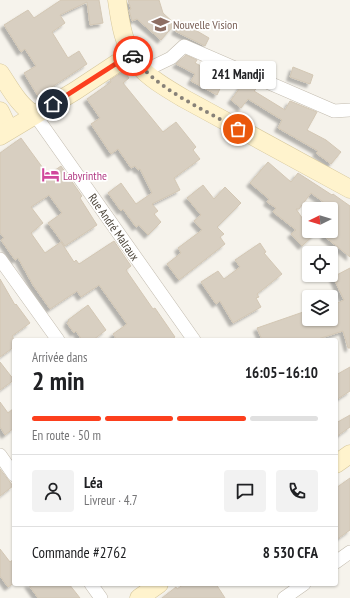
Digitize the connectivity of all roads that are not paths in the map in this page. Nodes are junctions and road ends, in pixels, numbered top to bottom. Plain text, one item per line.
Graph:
1 (117, 0) edge
2 (131, 54) junction
3 (144, 70) junction
4 (0, 73) edge
5 (12, 91) junction
6 (350, 110) edge
7 (0, 111) edge
8 (35, 115) junction
9 (9, 130) edge
10 (350, 189) edge
11 (0, 259) edge
12 (57, 338) edge
13 (193, 338) edge
14 (350, 454) edge
15 (0, 455) edge
16 (338, 463) edge
17 (12, 472) edge
18 (350, 552) edge
19 (338, 561) edge
20 (92, 586) edge
21 (156, 586) edge
22 (301, 586) edge
23 (101, 598) edge
24 (139, 598) edge
25 (284, 598) edge

1 - 2 street
2 - 3 street
2 - 8 street
3 - 6 street
3 - 10 street
4 - 5 street
5 - 8 street
5 - 9 street
7 - 9 street
8 - 9 street
8 - 13 street, Rue André Malraux
11 - 12 street
14 - 16 street
15 - 17 street
18 - 19 street
20 - 23 street
21 - 24 street
22 - 25 street

